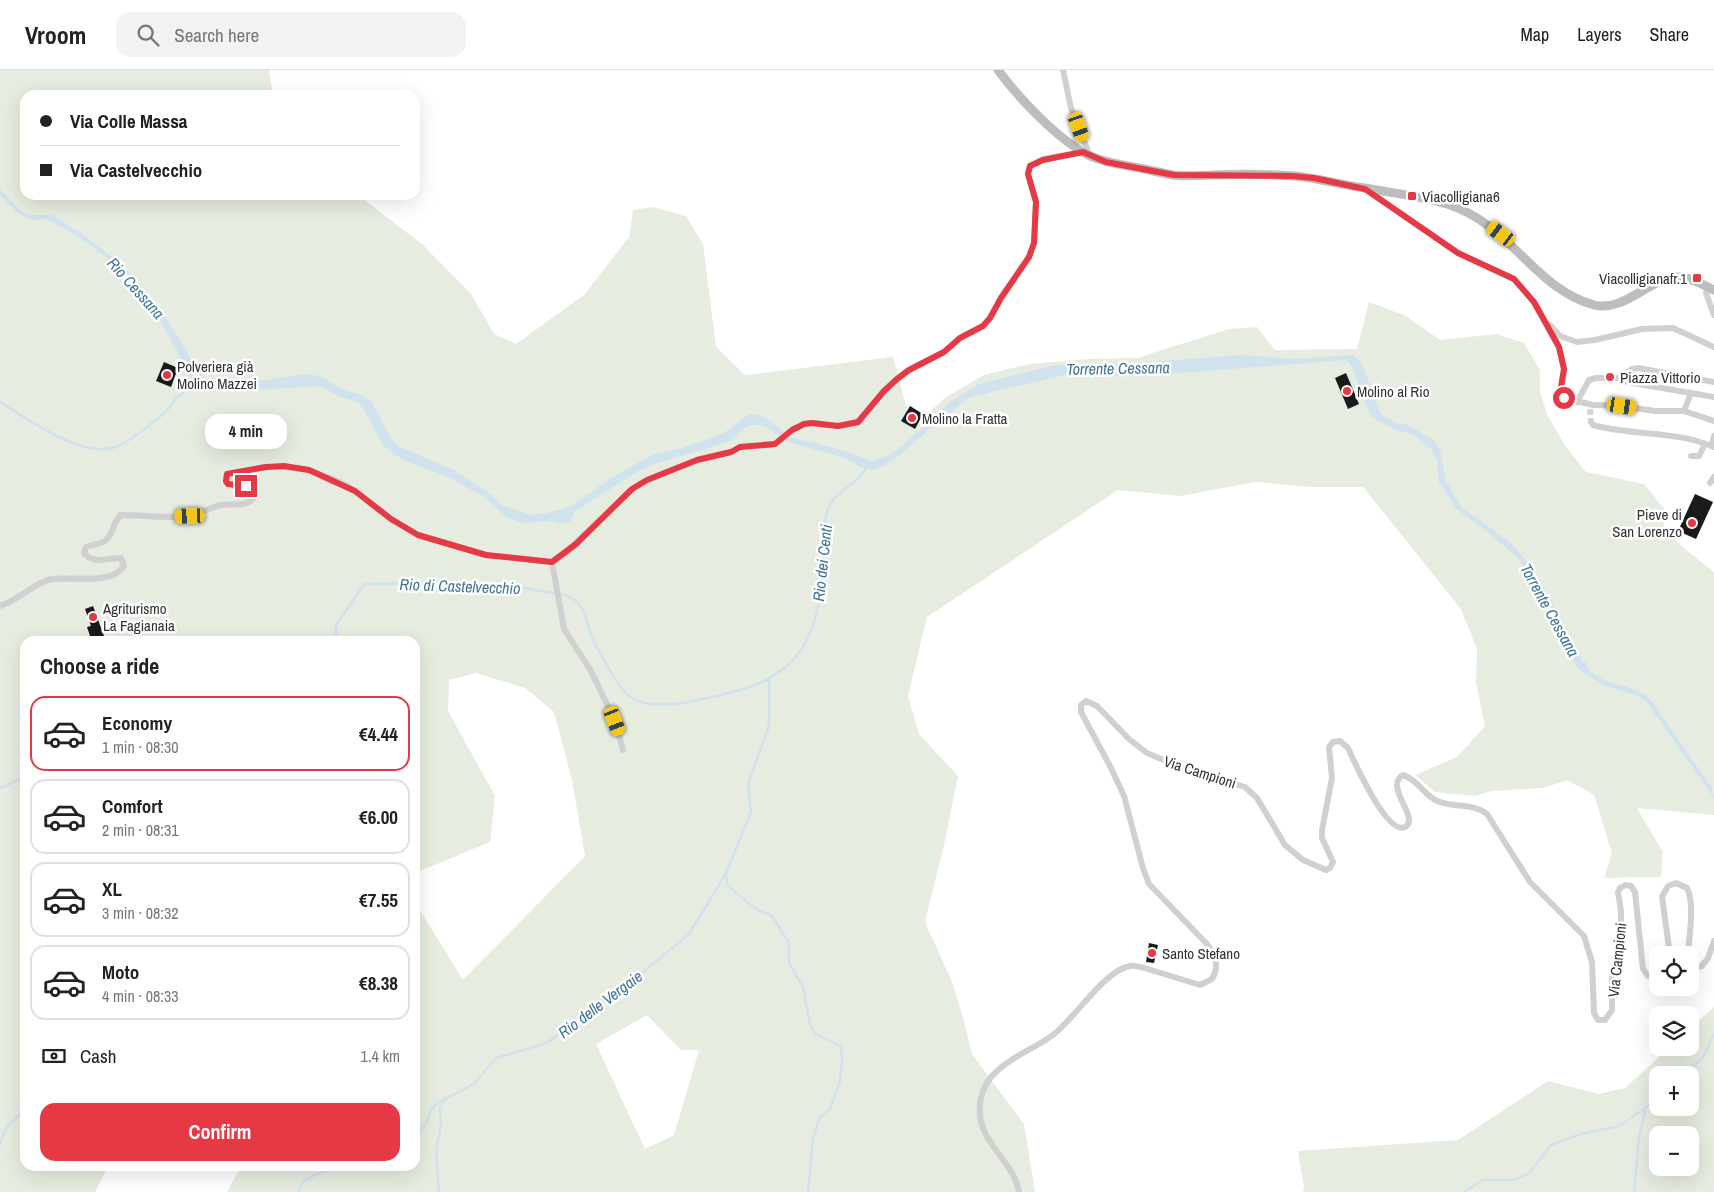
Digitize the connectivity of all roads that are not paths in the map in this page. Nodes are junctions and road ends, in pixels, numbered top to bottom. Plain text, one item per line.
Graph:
1 (998, 70) edge
2 (1063, 70) edge
3 (1087, 154) junction
4 (1365, 189) junction
5 (1711, 289) edge
6 (1714, 315) edge
7 (1544, 320) junction
8 (1714, 347) edge
9 (1620, 378) junction
10 (1714, 382) edge
11 (1692, 393) junction
12 (1714, 397) edge
13 (1577, 402) junction
14 (1684, 411) junction
15 (1714, 421) edge
16 (1591, 422) dead end
17 (1714, 436) edge
18 (1710, 446) edge
19 (1691, 456) dead end
20 (1714, 477) edge
21 (1710, 483) dead end
22 (552, 562) junction
23 (0, 606) edge
24 (624, 750) dead end
25 (1714, 941) edge
26 (1669, 946) edge
27 (1689, 946) edge
28 (1699, 967) edge
29 (1649, 976) edge
30 (1019, 1192) edge

1 - 3 street
2 - 3 street
3 - 4 street
3 - 22 street
4 - 5 street
4 - 7 street
5 - 6 street
7 - 8 street
7 - 13 street
9 - 10 street
9 - 11 street
9 - 13 street
11 - 12 street
11 - 14 street
13 - 14 street
14 - 15 street
16 - 18 street
17 - 18 street
18 - 19 street
20 - 21 street
22 - 23 street
22 - 24 street
25 - 28 street
26 - 27 street
29 - 30 street, Via Campioni

